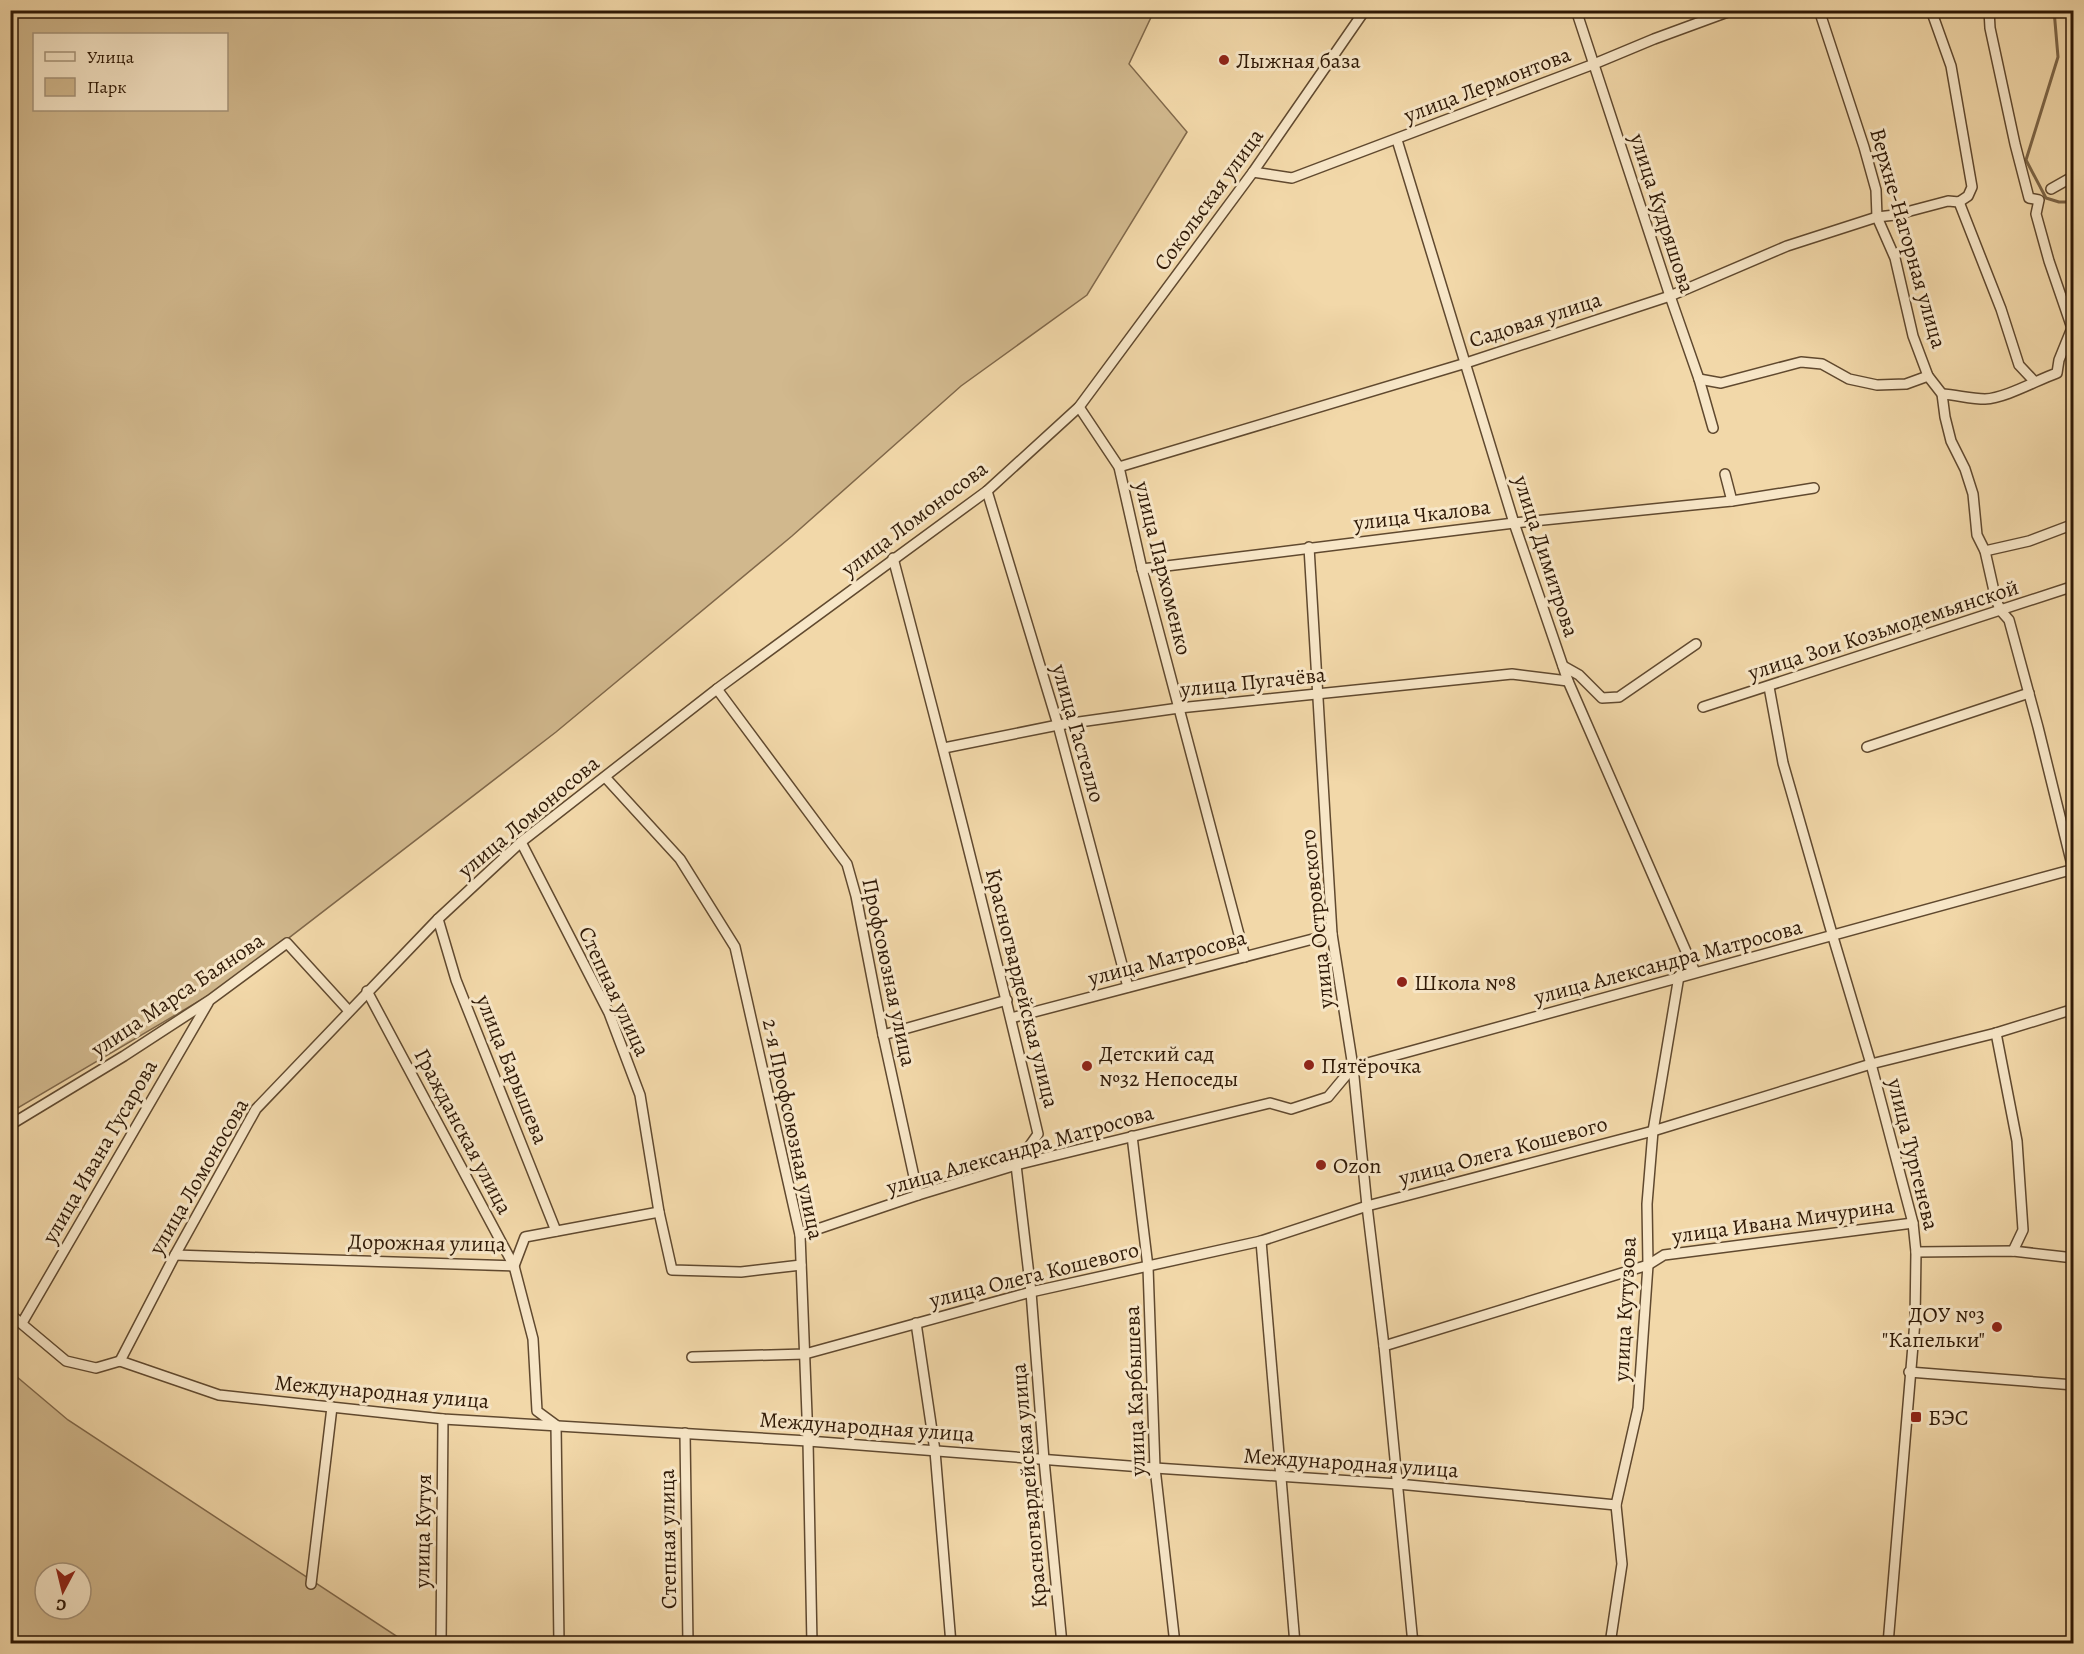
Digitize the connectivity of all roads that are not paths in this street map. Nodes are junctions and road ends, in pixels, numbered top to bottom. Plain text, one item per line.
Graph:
1 (1365, 10) edge
2 (1576, 10) edge
3 (1733, 10) edge
4 (1819, 10) edge
5 (1931, 10) edge
6 (1989, 10) edge
7 (1594, 64) junction
8 (1397, 140) junction
9 (1253, 172) junction
10 (2073, 176) edge
11 (2051, 189) dead end
12 (1959, 202) junction
13 (1877, 217) junction
14 (1670, 296) junction
15 (1466, 363) junction
16 (1928, 376) junction
17 (1700, 379) junction
18 (2034, 381) junction
19 (1942, 394) junction
20 (1079, 407) junction
21 (1713, 428) dead end
22 (1119, 467) junction
23 (1725, 474) dead end
24 (1814, 488) dead end
25 (987, 491) junction
26 (1732, 501) junction
27 (1514, 523) junction
28 (2073, 524) edge
29 (1310, 547) junction
30 (1985, 551) junction
31 (893, 558) junction
32 (1142, 569) junction
33 (2073, 586) edge
34 (2001, 611) junction
35 (1696, 644) dead end
36 (1563, 666) junction
37 (1569, 681) junction
38 (1769, 687) junction
39 (717, 689) junction
40 (2029, 693) junction
41 (1318, 694) junction
42 (1703, 707) dead end
43 (1179, 708) junction
44 (1058, 725) junction
45 (1867, 747) dead end
46 (944, 748) junction
47 (605, 777) junction
48 (520, 842) junction
49 (2073, 871) edge
50 (438, 919) junction
51 (1332, 934) junction
52 (1833, 937) junction
53 (1245, 957) junction
54 (1695, 972) junction
55 (1679, 976) junction
56 (1128, 987) junction
57 (368, 991) junction
58 (210, 999) junction
59 (1007, 1000) junction
60 (2073, 1009) edge
61 (349, 1011) junction
62 (1011, 1018) junction
63 (1995, 1033) junction
64 (883, 1035) junction
65 (1872, 1064) junction
66 (1353, 1067) junction
67 (10, 1125) edge
68 (1653, 1131) junction
69 (1132, 1136) junction
70 (1016, 1165) junction
71 (918, 1195) junction
72 (1366, 1206) junction
73 (659, 1212) junction
74 (1913, 1223) junction
75 (556, 1231) junction
76 (800, 1235) junction
77 (1261, 1241) junction
78 (2013, 1251) junction
79 (1916, 1252) junction
80 (175, 1254) junction
81 (2073, 1258) edge
82 (801, 1265) junction
83 (1648, 1265) junction
84 (514, 1266) junction
85 (1148, 1267) junction
86 (1031, 1292) junction
87 (10, 1314) edge
88 (22, 1323) junction
89 (916, 1323) junction
90 (1384, 1346) junction
91 (805, 1353) junction
92 (692, 1357) dead end
93 (120, 1361) junction
94 (1909, 1372) junction
95 (2073, 1385) edge
96 (332, 1407) junction
97 (443, 1419) junction
98 (556, 1425) junction
99 (685, 1433) junction
100 (808, 1441) junction
101 (935, 1451) junction
102 (1044, 1460) junction
103 (1155, 1468) junction
104 (1282, 1476) junction
105 (1398, 1484) junction
106 (1616, 1505) junction
107 (311, 1584) dead end
108 (1413, 1642) edge
109 (441, 1644) edge
110 (559, 1644) edge
111 (688, 1644) edge
112 (812, 1644) edge
113 (951, 1644) edge
114 (1062, 1644) edge
115 (1175, 1644) edge
116 (1295, 1644) edge
117 (1446, 1644) edge
118 (1611, 1644) edge
119 (1887, 1644) edge

1 - 9 street, Сокольская улица
2 - 7 street, улица Кудряшова
3 - 7 street, улица Лермонтова
4 - 13 street, Верхне-Нагорная улица
5 - 12 street
6 - 18 street
7 - 8 street, улица Лермонтова
7 - 14 street, улица Кудряшова
8 - 9 street, улица Лермонтова
8 - 15 street, улица Димитрова
9 - 20 street, Сокольская улица
10 - 11 street
12 - 13 street, Садовая улица
12 - 18 street
13 - 14 street, Садовая улица
13 - 16 street, Верхне-Нагорная улица
14 - 15 street, Садовая улица
14 - 17 street, улица Кудряшова
15 - 22 street, Садовая улица
15 - 27 street, улица Димитрова
16 - 17 street
16 - 19 street, Верхне-Нагорная улица
17 - 21 street, улица Кудряшова
18 - 19 street
19 - 30 street, Верхне-Нагорная улица
20 - 22 street, улица Пархоменко
20 - 25 street, улица Ломоносова
22 - 32 street, улица Пархоменко
23 - 26 street
24 - 26 street, улица Чкалова
25 - 31 street, улица Ломоносова
25 - 44 street, улица Гастелло
26 - 27 street, улица Чкалова
27 - 29 street, улица Чкалова
27 - 36 street, улица Димитрова
28 - 30 street
29 - 32 street, улица Чкалова
29 - 41 street, улица Островского
30 - 34 street, Верхне-Нагорная улица
31 - 39 street, улица Ломоносова
31 - 46 street, Красногвардейская улица
32 - 43 street, улица Пархоменко
33 - 34 street, улица Зои Козьмодемьянской
34 - 38 street, улица Зои Козьмодемьянской
34 - 40 street, Верхне-Нагорная улица
35 - 36 street
36 - 37 street, улица Димитрова
37 - 41 street, улица Пугачёва
37 - 54 street, улица Димитрова
38 - 42 street, улица Зои Козьмодемьянской
38 - 52 street, улица Тургенева
39 - 47 street, улица Ломоносова
39 - 64 street, Профсоюзная улица
40 - 45 street
40 - 49 street, Верхне-Нагорная улица
41 - 43 street, улица Пугачёва
41 - 51 street, улица Островского
43 - 44 street, улица Пугачёва
43 - 53 street, улица Пархоменко
44 - 46 street, улица Пугачёва
44 - 56 street, улица Гастелло
46 - 59 street, Красногвардейская улица
47 - 48 street, улица Ломоносова
47 - 76 street, 2-я Профсоюзная улица
48 - 50 street, улица Ломоносова
48 - 73 street, Степная улица
49 - 52 street, улица Александра Матросова
50 - 57 street, улица Ломоносова
50 - 75 street, улица Барышева
51 - 53 street, улица Матросова
51 - 66 street, улица Островского
52 - 54 street, улица Александра Матросова
52 - 65 street, улица Тургенева
53 - 56 street, улица Матросова
54 - 55 street, улица Александра Матросова
55 - 66 street, улица Александра Матросова
55 - 68 street, улица Кутузова
56 - 62 street, улица Матросова
57 - 61 street, улица Ломоносова
57 - 84 street, Гражданская улица
58 - 61 street, улица Марса Баянова
58 - 67 street, улица Марса Баянова
58 - 88 street, улица Ивана Гусарова
59 - 62 street, Красногвардейская улица
59 - 64 street
60 - 63 street, улица Олега Кошевого
61 - 80 street, улица Ломоносова
62 - 70 street, Красногвардейская улица
63 - 65 street, улица Олега Кошевого
63 - 78 street
64 - 71 street, Профсоюзная улица
65 - 68 street, улица Олега Кошевого
65 - 74 street, улица Тургенева
66 - 69 street, улица Александра Матросова
66 - 72 street, улица Островского
68 - 72 street, улица Олега Кошевого
68 - 83 street, улица Кутузова
69 - 70 street, улица Александра Матросова
69 - 85 street, улица Карбышева
70 - 71 street, улица Александра Матросова
70 - 86 street, Красногвардейская улица
71 - 76 street, улица Александра Матросова
72 - 77 street, улица Олега Кошевого
72 - 90 street, улица Островского
73 - 75 street, Дорожная улица
73 - 82 street, Степная улица
74 - 79 street, улица Тургенева
74 - 83 street, улица Ивана Мичурина
75 - 84 street, Дорожная улица
76 - 82 street, 2-я Профсоюзная улица
77 - 85 street, улица Олега Кошевого
77 - 104 street
78 - 79 street
78 - 81 street
79 - 94 street, улица Тургенева
80 - 84 street, Дорожная улица
80 - 93 street, улица Ломоносова
82 - 91 street, 2-я Профсоюзная улица
83 - 90 street, улица Ивана Мичурина
83 - 106 street, улица Кутузова
84 - 98 street, Гражданская улица
85 - 86 street, улица Олега Кошевого
85 - 103 street, улица Карбышева
86 - 89 street, улица Олега Кошевого
86 - 102 street, Красногвардейская улица
87 - 88 street
88 - 93 street
89 - 91 street, улица Олега Кошевого
89 - 101 street
90 - 105 street, улица Островского
91 - 92 street, улица Олега Кошевого
91 - 100 street, 2-я Профсоюзная улица
93 - 96 street, Международная улица
94 - 95 street
94 - 119 street, улица Тургенева
96 - 97 street, Международная улица
96 - 107 street
97 - 98 street, Международная улица
97 - 109 street, улица Кутуя
98 - 99 street, Международная улица
98 - 110 street
99 - 100 street, Международная улица
99 - 111 street, Степная улица
100 - 101 street, Международная улица
100 - 112 street, 2-я Профсоюзная улица
101 - 102 street, Международная улица
101 - 113 street
102 - 103 street, Международная улица
102 - 114 street, Красногвардейская улица
103 - 104 street, Международная улица
103 - 115 street, улица Карбышева
104 - 105 street, Международная улица
104 - 116 street
105 - 106 street, Международная улица
105 - 108 street, улица Островского
106 - 118 street, улица Кутузова
108 - 117 street

